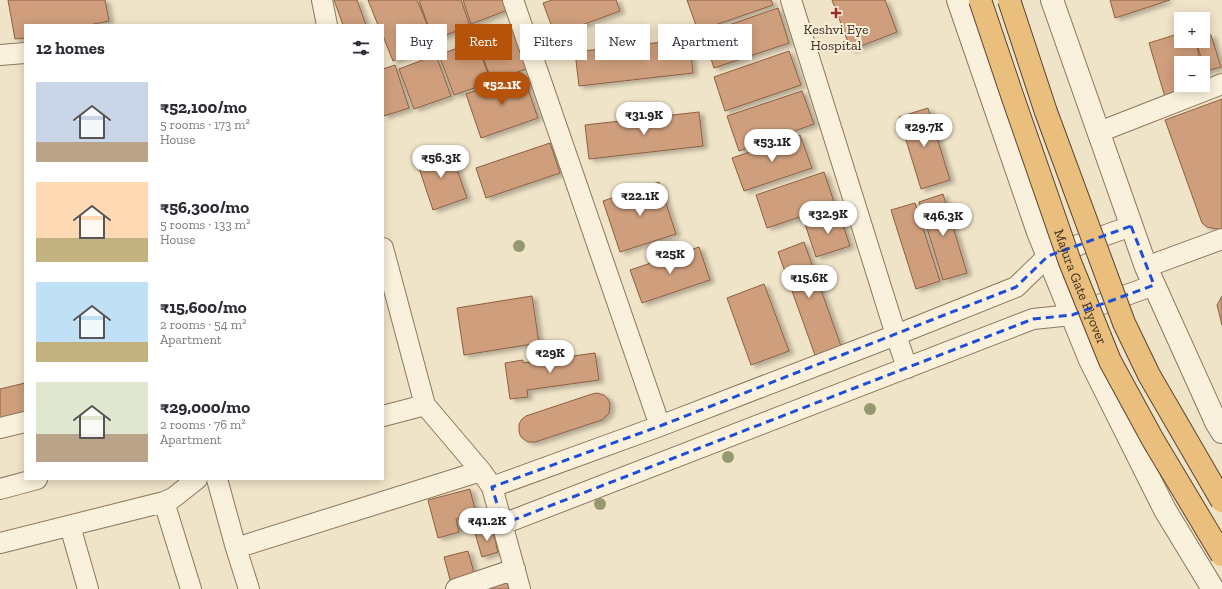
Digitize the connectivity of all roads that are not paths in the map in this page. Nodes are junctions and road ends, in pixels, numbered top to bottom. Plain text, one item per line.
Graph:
1 (322, 0) edge
2 (513, 0) edge
3 (791, 0) edge
4 (958, 0) edge
5 (980, 0) edge
6 (1009, 0) edge
7 (1052, 0) edge
8 (328, 24) edge
9 (24, 53) edge
10 (0, 55) edge
11 (1222, 84) edge
12 (1099, 132) junction
13 (1131, 226) junction
14 (1222, 239) edge
15 (384, 252) edge
16 (1048, 256) junction
17 (1150, 276) junction
18 (1072, 315) junction
19 (896, 335) junction
20 (907, 368) junction
21 (425, 405) junction
22 (384, 416) edge
23 (24, 422) edge
24 (660, 426) junction
25 (0, 428) edge
26 (1222, 432) edge
27 (487, 479) junction
28 (33, 480) edge
29 (196, 480) edge
30 (217, 480) edge
31 (0, 489) edge
32 (1222, 501) edge
33 (164, 502) junction
34 (503, 524) junction
35 (70, 526) junction
36 (0, 544) edge
37 (236, 548) junction
38 (1222, 555) edge
39 (515, 569) junction
40 (88, 589) edge
41 (191, 589) edge
42 (249, 589) edge
43 (456, 589) edge
44 (520, 589) edge
45 (1214, 589) edge

1 - 8 street
2 - 24 street
3 - 19 street
4 - 16 street
5 - 38 highway, Majura Gate Flyover, bridge
6 - 32 highway, Majura Gate Flyover, bridge
7 - 12 street
9 - 10 street
11 - 12 street
12 - 13 street
13 - 16 street
13 - 17 street
14 - 17 street
15 - 21 street
16 - 18 street
16 - 19 street
17 - 18 street
17 - 26 street
18 - 20 street
18 - 45 street
19 - 20 street
19 - 24 street
20 - 34 street
21 - 22 street
21 - 27 street
23 - 25 street
24 - 27 street
27 - 34 street
27 - 37 street
28 - 31 street
29 - 33 street
30 - 37 street
33 - 35 street
33 - 41 street
34 - 39 street
35 - 36 street
35 - 40 street
37 - 42 street
39 - 43 street
39 - 44 street

